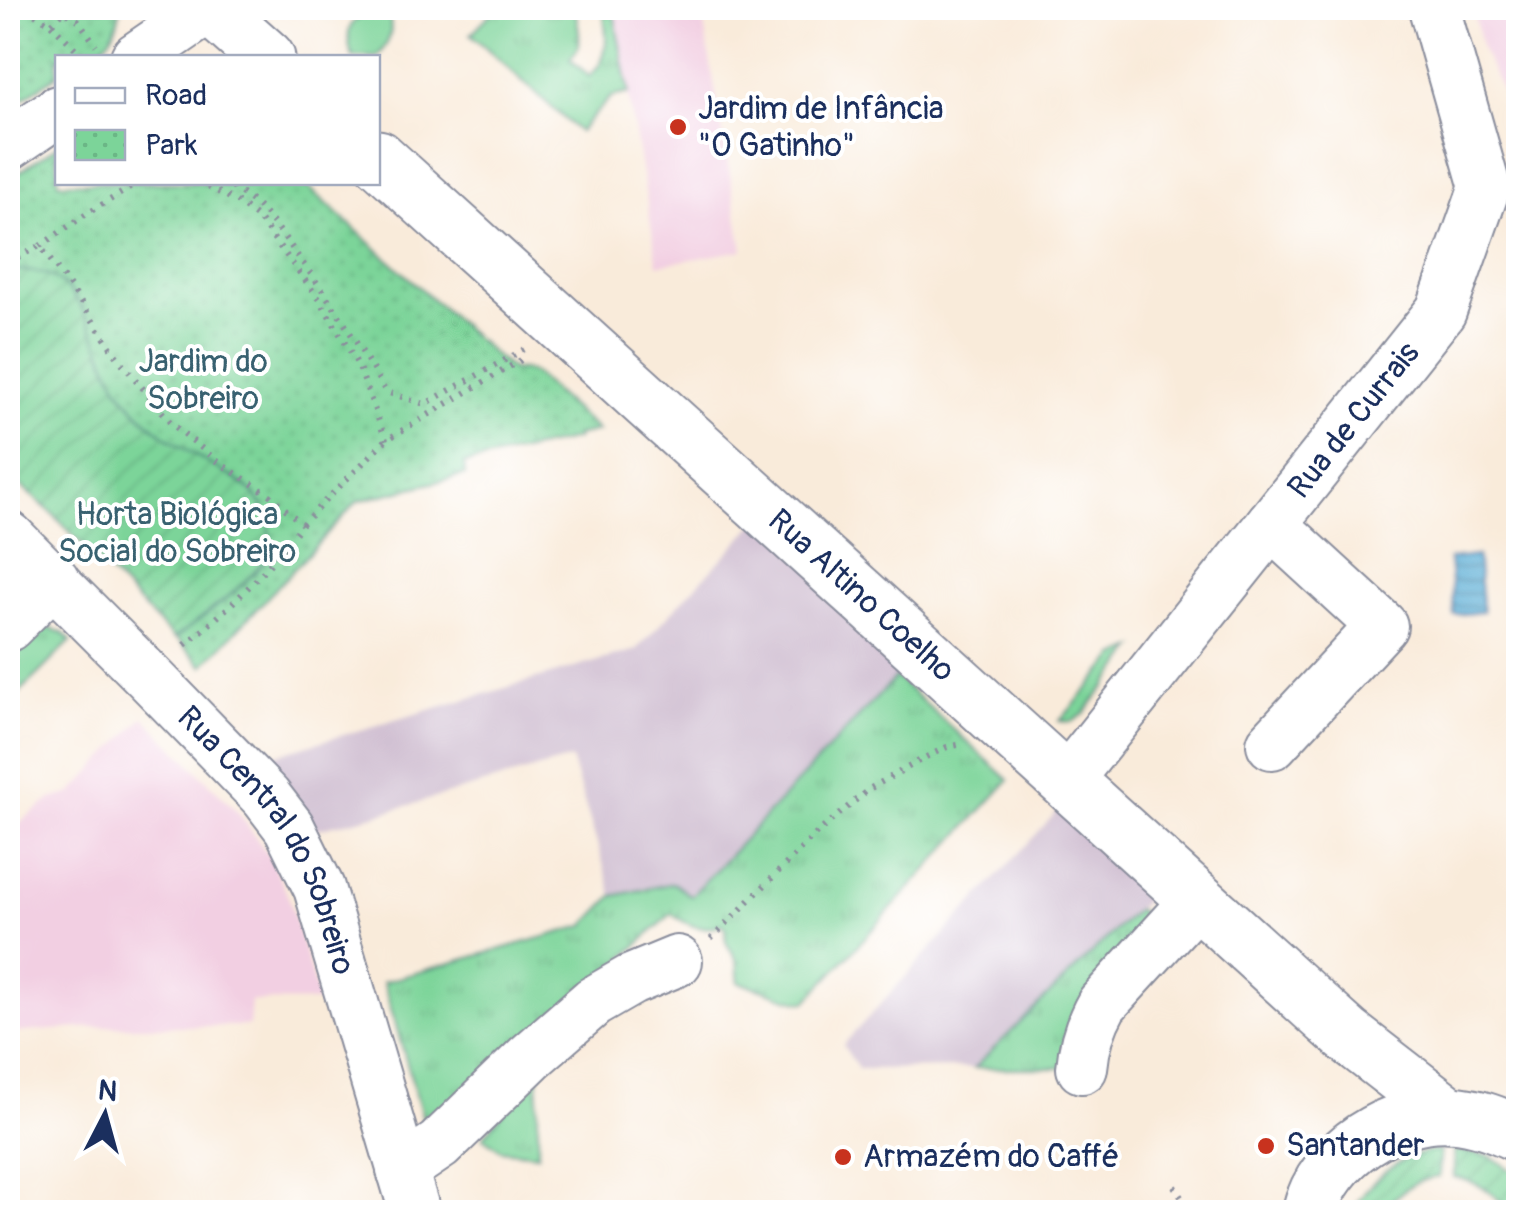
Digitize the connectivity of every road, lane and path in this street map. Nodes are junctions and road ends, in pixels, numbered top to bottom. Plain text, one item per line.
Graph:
1 (26, 8) edge
2 (63, 8) edge
3 (210, 8) edge
4 (1434, 8) edge
5 (51, 24) junction
6 (82, 55) edge
7 (119, 55) edge
8 (264, 55) edge
9 (55, 113) edge
10 (8, 145) edge
11 (380, 160) edge
12 (135, 185) edge
13 (204, 185) edge
14 (229, 185) edge
15 (1502, 201) edge
16 (40, 246) junction
17 (8, 262) edge
18 (586, 347) junction
19 (526, 357) dead end
20 (386, 440) junction
21 (302, 524) junction
22 (1271, 524) junction
23 (8, 536) edge
24 (54, 580) junction
25 (8, 626) edge
26 (177, 651) dead end
27 (968, 742) dead end
28 (1272, 744) dead end
29 (1066, 780) junction
30 (1198, 899) junction
31 (677, 960) joint
32 (1348, 1035) junction
33 (1082, 1068) dead end
34 (1450, 1114) junction
35 (1518, 1134) edge
36 (1350, 1150) junction
37 (1174, 1186) dead end
38 (408, 1191) edge
39 (1304, 1210) edge
40 (1183, 1212) edge

1 - 5 path
2 - 5 path
2 - 7 path
3 - 7 street
3 - 8 main road
4 - 15 street, Rua de Currais
5 - 6 path
9 - 10 street
11 - 18 main road, Rua Altino Coelho
12 - 16 path
13 - 20 path
14 - 18 path
15 - 22 street, Rua de Currais
16 - 17 path
16 - 21 path
18 - 29 main road, Rua Altino Coelho
19 - 20 path
20 - 21 path
21 - 26 path
22 - 28 street
22 - 29 street, Rua de Currais
23 - 24 street, Rua Central do Sobreiro
24 - 25 street
24 - 38 street, Rua Central do Sobreiro
27 - 31 path
29 - 30 main road, Rua Altino Coelho
30 - 32 main road, Rua Altino Coelho
30 - 33 street
31 - 38 street
32 - 34 main road, Rua Altino Coelho
32 - 36 main road
34 - 35 main road
34 - 36 main road
36 - 39 main road
37 - 40 path

